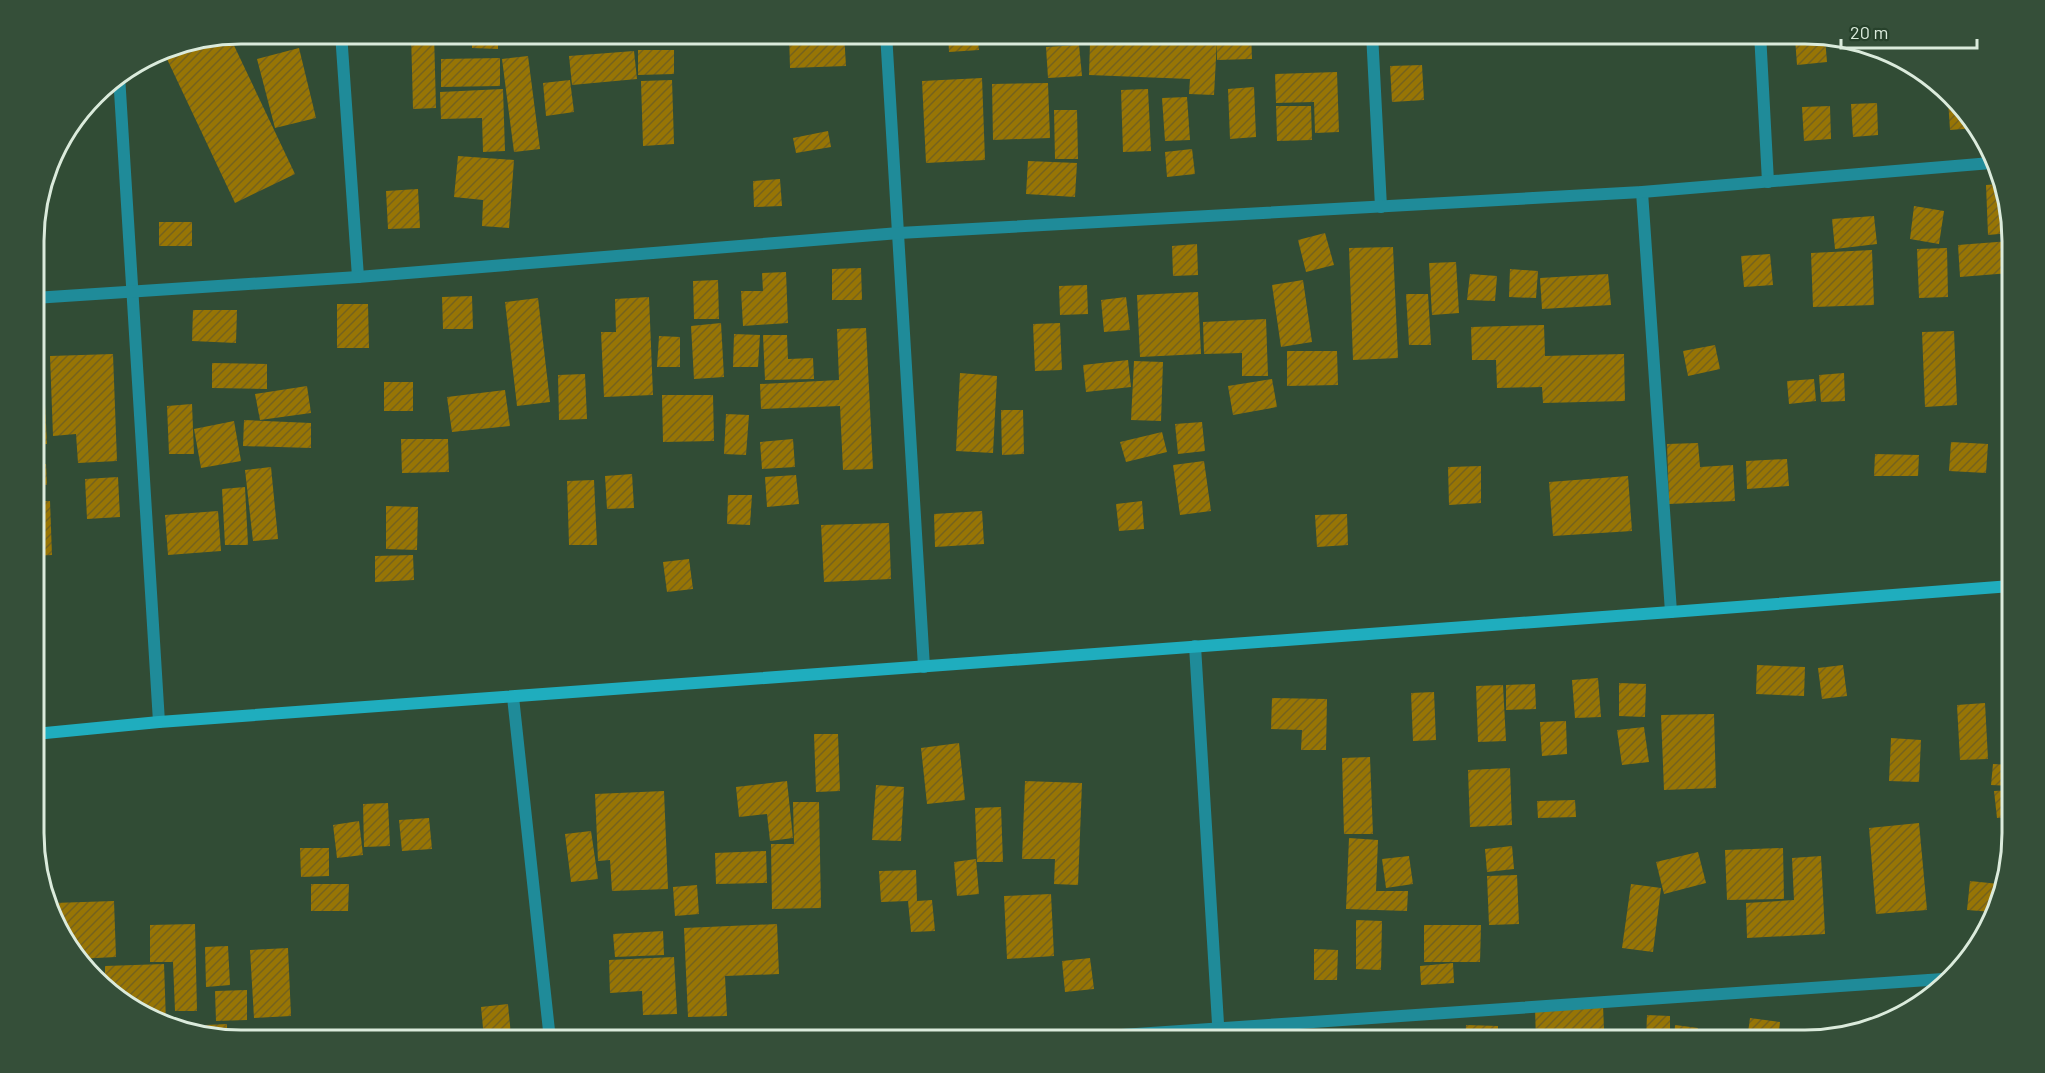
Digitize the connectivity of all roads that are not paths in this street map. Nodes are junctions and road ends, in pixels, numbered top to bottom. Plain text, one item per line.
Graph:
1 (342, 44) edge
2 (887, 44) edge
3 (1373, 44) edge
4 (1761, 44) edge
5 (120, 85) edge
6 (1985, 163) edge
7 (1768, 182) junction
8 (1642, 192) junction
9 (1381, 207) junction
10 (898, 233) junction
11 (358, 277) junction
12 (133, 292) junction
13 (44, 297) edge
14 (2002, 586) edge
15 (1671, 612) junction
16 (1196, 646) junction
17 (924, 667) junction
18 (513, 697) junction
19 (159, 722) junction
20 (44, 733) edge
21 (1934, 981) edge
22 (1219, 1029) edge
23 (1294, 1029) edge
24 (549, 1030) edge

1 - 11 street
2 - 10 street
3 - 9 street
4 - 7 street
5 - 12 street
6 - 7 street
7 - 8 street
8 - 9 street
8 - 15 street
9 - 10 street
10 - 11 street
10 - 17 street
11 - 12 street
12 - 13 street
12 - 19 street
14 - 15 main road
15 - 16 main road
16 - 17 main road
16 - 22 street
17 - 18 main road
18 - 19 main road
18 - 24 street
19 - 20 main road
21 - 23 street

